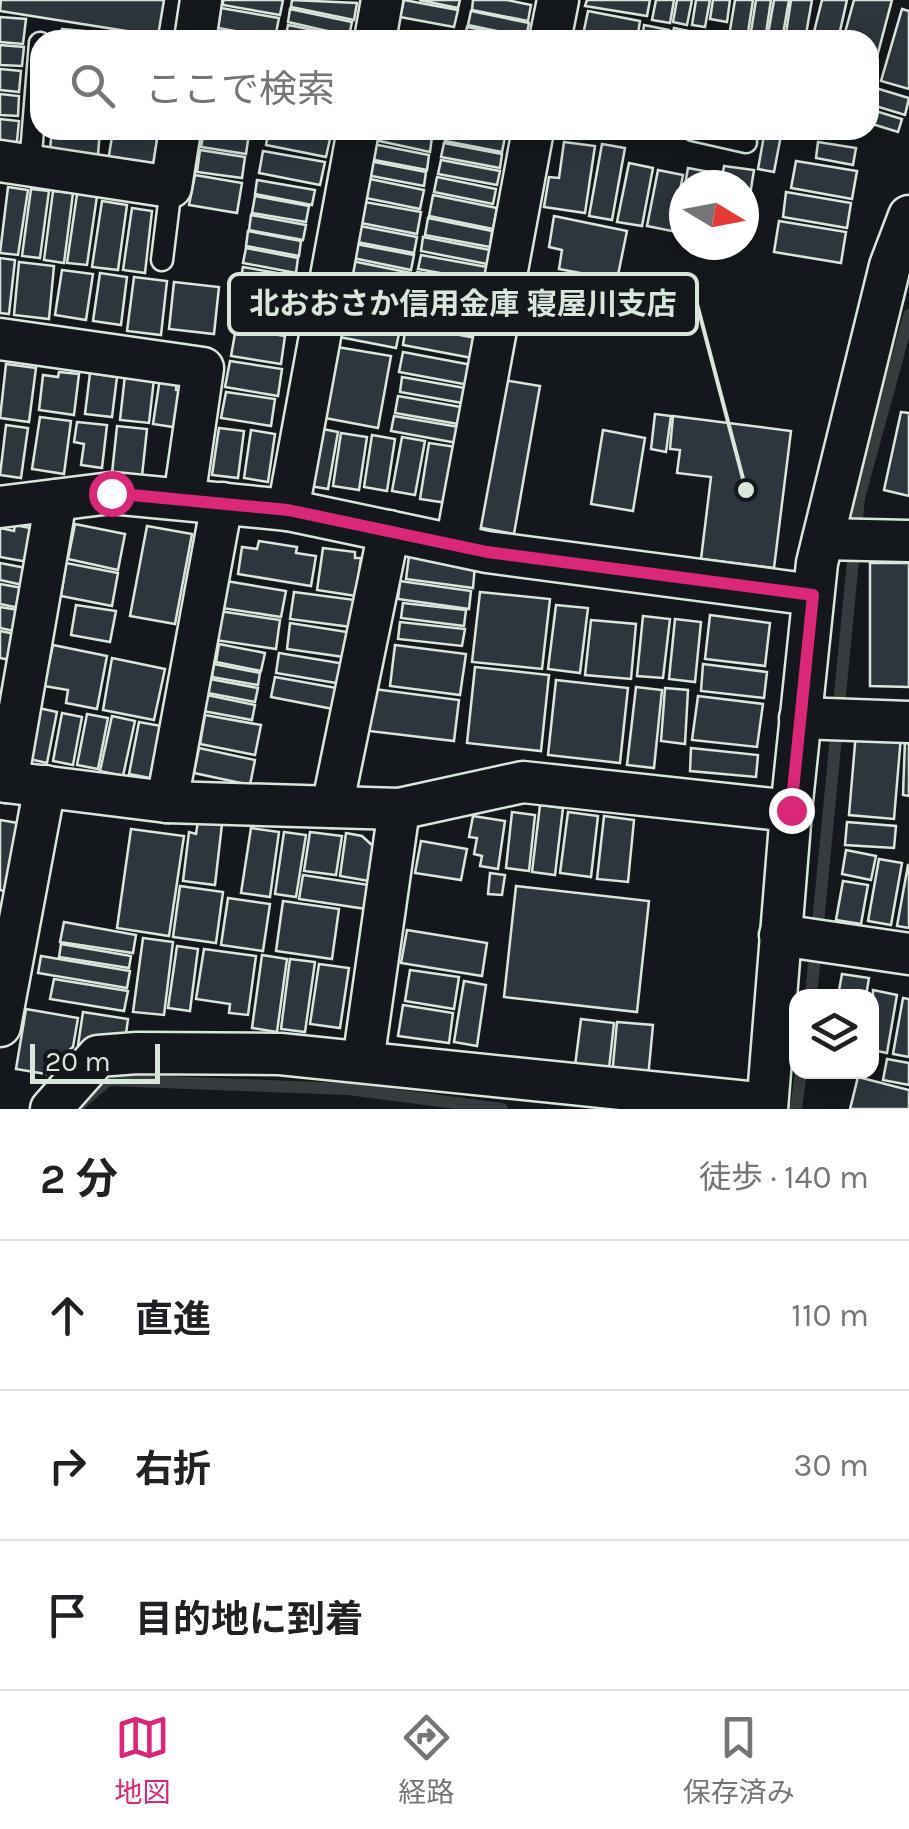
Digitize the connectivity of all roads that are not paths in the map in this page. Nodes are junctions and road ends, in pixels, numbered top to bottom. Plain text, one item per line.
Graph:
1 (201, 0) edge
2 (382, 0) edge
3 (558, 0) edge
4 (196, 30) edge
5 (377, 30) edge
6 (552, 30) edge
7 (30, 88) edge
8 (179, 140) edge
9 (356, 140) edge
10 (531, 140) edge
11 (737, 140) edge
12 (746, 142) dead end
13 (15, 163) edge
14 (172, 187) junction
15 (909, 216) edge
16 (162, 260) dead end
17 (0, 339) edge
18 (56, 500) junction
19 (203, 501) junction
20 (0, 507) edge
21 (288, 510) junction
22 (389, 531) junction
23 (844, 539) junction
24 (909, 541) edge
25 (456, 545) junction
26 (813, 595) junction
27 (826, 719) junction
28 (909, 722) edge
29 (17, 783) edge
30 (166, 802) junction
31 (332, 807) junction
32 (399, 809) junction
33 (791, 810) junction
34 (805, 938) junction
35 (909, 954) edge
36 (2, 1003) edge
37 (363, 1062) junction
38 (767, 1107) edge
39 (50, 1109) edge

1 - 4 street
2 - 5 street
3 - 6 street
7 - 13 lane
8 - 14 street
9 - 21 street
10 - 25 street
11 - 12 lane
13 - 14 street
14 - 16 lane
15 - 23 street
17 - 19 street
18 - 19 street
18 - 20 street
18 - 29 street
19 - 21 street
19 - 30 street
21 - 22 street
22 - 25 street
22 - 31 street
23 - 24 street
23 - 26 street
25 - 26 street
26 - 27 street
27 - 28 street
27 - 33 street
29 - 30 street
29 - 36 street
30 - 31 street
31 - 32 street
32 - 33 street
32 - 37 street
33 - 34 street
34 - 35 street
34 - 38 street
37 - 38 street
37 - 39 street

